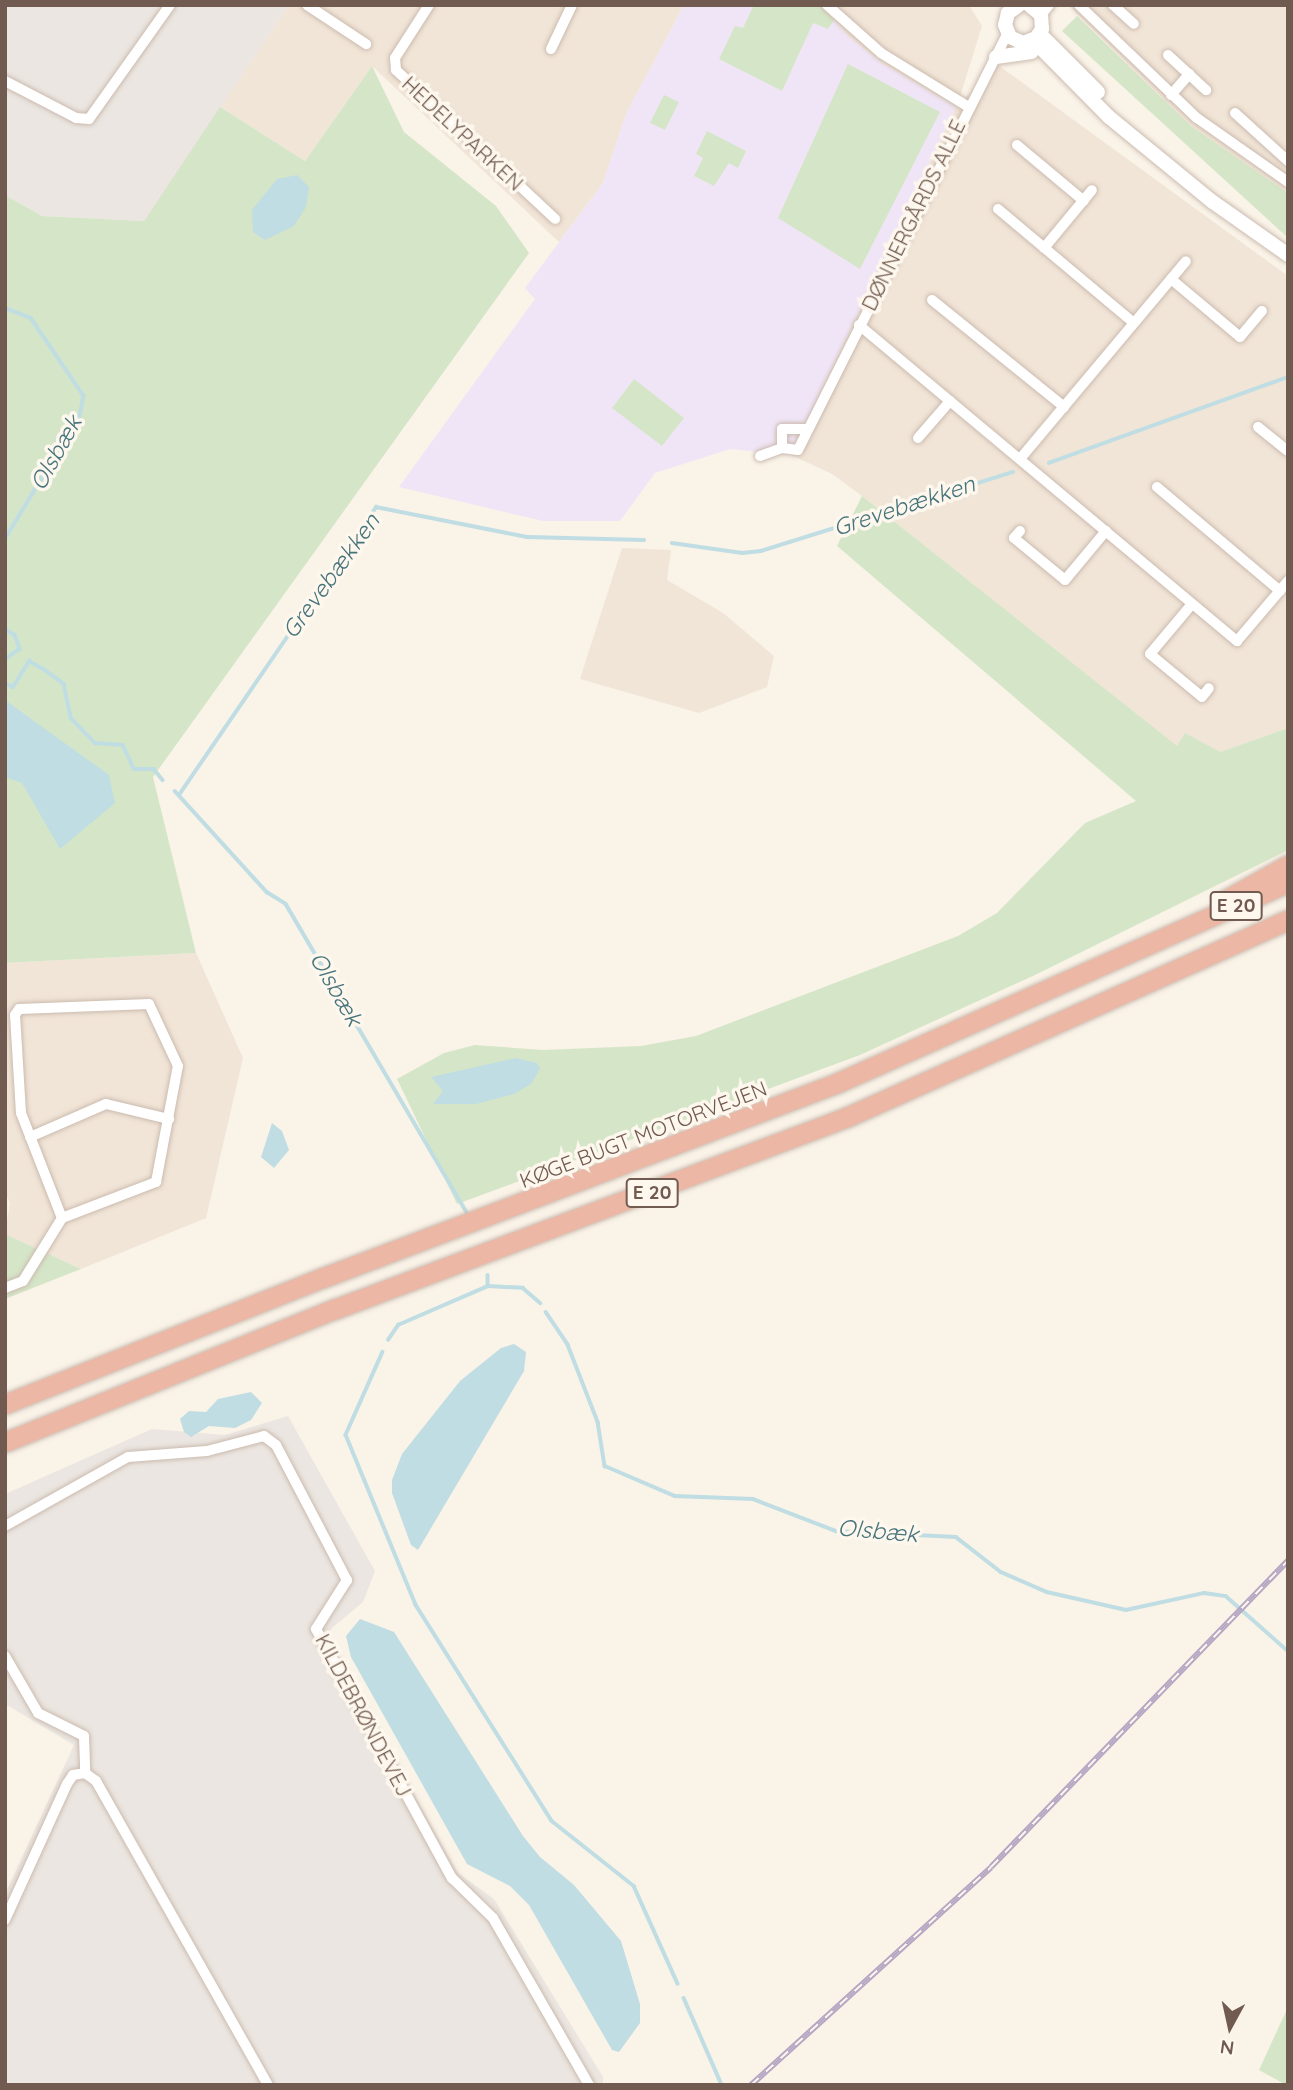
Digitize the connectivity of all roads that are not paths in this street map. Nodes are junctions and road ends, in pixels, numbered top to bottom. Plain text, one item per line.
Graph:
1 (170, 5) edge
2 (307, 5) edge
3 (429, 5) edge
4 (572, 5) edge
5 (827, 5) edge
6 (1079, 5) edge
7 (1114, 6) edge
8 (1024, 7) edge
9 (1098, 24) junction
10 (1134, 24) dead end
11 (1011, 37) junction
12 (1037, 37) junction
13 (366, 44) dead end
14 (551, 49) dead end
15 (1168, 55) dead end
16 (996, 57) junction
17 (1059, 67) junction
18 (1189, 74) junction
19 (5, 80) edge
20 (1206, 90) dead end
21 (1171, 94) junction
22 (967, 106) junction
23 (1235, 113) dead end
24 (1139, 141) junction
25 (1268, 143) junction
26 (1017, 145) dead end
27 (1255, 157) junction
28 (1288, 161) edge
29 (1288, 182) edge
30 (1093, 190) dead end
31 (1084, 201) junction
32 (998, 209) dead end
33 (555, 219) dead end
34 (1044, 248) junction
35 (1288, 255) edge
36 (1186, 261) dead end
37 (1171, 279) junction
38 (932, 300) dead end
39 (1262, 312) dead end
40 (1134, 323) junction
41 (859, 325) junction
42 (950, 401) junction
43 (1064, 407) junction
44 (1258, 427) dead end
45 (808, 429) junction
46 (918, 438) dead end
47 (782, 448) junction
48 (1288, 452) edge
49 (760, 456) dead end
50 (1020, 459) junction
51 (1157, 487) dead end
52 (1020, 531) dead end
53 (1106, 531) junction
54 (1288, 581) edge
55 (1280, 590) junction
56 (1192, 604) junction
57 (1209, 688) dead end
58 (1288, 865) edge
59 (1288, 882) edge
60 (1288, 920) edge
61 (1185, 930) junction
62 (169, 1119) junction
63 (30, 1137) junction
64 (62, 1217) junction
65 (5, 1288) edge
66 (5, 1404) edge
67 (5, 1442) edge
68 (5, 1526) edge
69 (5, 1656) edge
70 (85, 1773) junction
71 (5, 1920) edge
72 (268, 2085) edge
73 (589, 2085) edge

1 - 19 street
2 - 13 street
3 - 33 street, HEDELYPARKEN
4 - 14 street
5 - 22 street, DØNNERGÅRDS ALLE
6 - 9 street
7 - 9 street
7 - 10 street
8 - 11 street
8 - 12 street
9 - 21 street
11 - 12 street
11 - 16 street, DØNNERGÅRDS ALLE
12 - 17 street
12 - 24 street
15 - 18 street
16 - 17 street
16 - 22 street, DØNNERGÅRDS ALLE
17 - 24 street
18 - 20 street
18 - 21 street
21 - 27 street
22 - 41 street, DØNNERGÅRDS ALLE
23 - 25 street
24 - 35 street
25 - 27 street
25 - 28 street
26 - 31 street
27 - 29 street
30 - 31 street
31 - 34 street
32 - 34 street
34 - 40 street
36 - 37 street
37 - 39 street
37 - 40 street
38 - 43 street
40 - 43 street
41 - 42 street, DØNNERGÅRDS ALLE
41 - 45 street, DØNNERGÅRDS ALLE
42 - 46 street
42 - 50 street, DØNNERGÅRDS ALLE
43 - 50 street
44 - 48 street
45 - 47 street, DØNNERGÅRDS ALLE
45 - 47 street, DØNNERGÅRDS ALLE
47 - 49 street, DØNNERGÅRDS ALLE
50 - 53 street, DØNNERGÅRDS ALLE
51 - 55 street
52 - 53 street
53 - 56 street, DØNNERGÅRDS ALLE
54 - 55 street, DØNNERGÅRDS ALLE
55 - 56 street, DØNNERGÅRDS ALLE
56 - 57 street
58 - 61 highway
59 - 61 highway, KØGE BUGT MOTORVEJEN / E 20
60 - 67 highway, E 20
61 - 66 highway, KØGE BUGT MOTORVEJEN / E 20
62 - 63 street
62 - 63 street
62 - 64 street
63 - 64 street
64 - 65 street
68 - 73 street, KILDEBRØNDEVEJ
69 - 70 street
70 - 71 street
70 - 72 street

